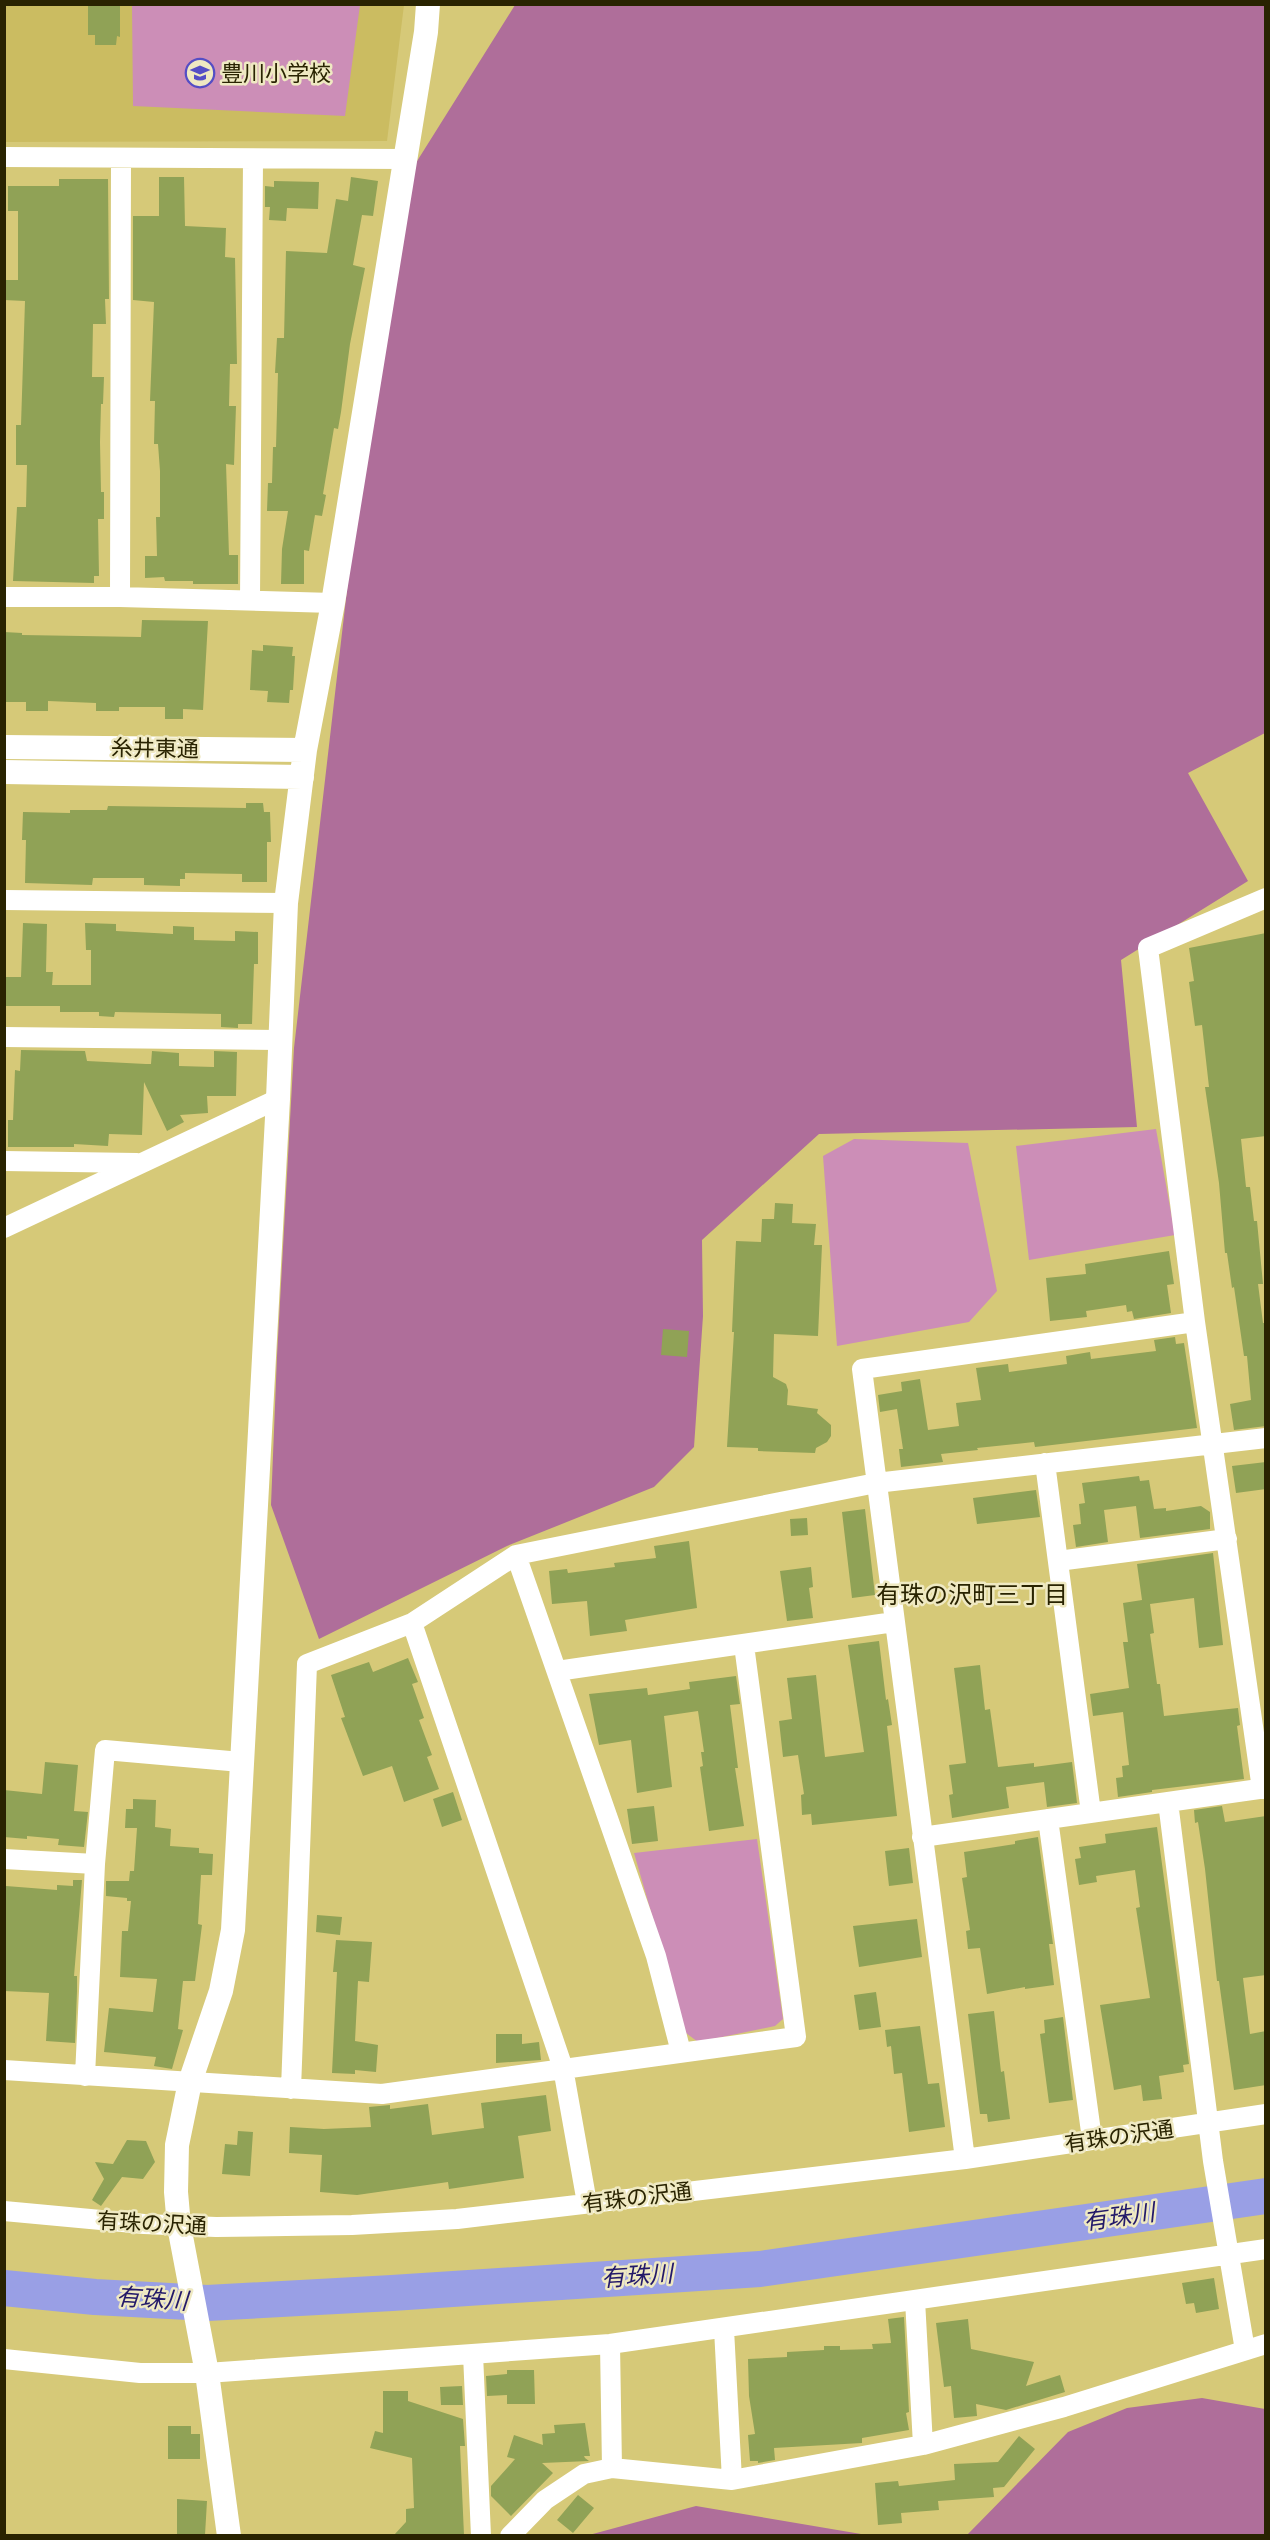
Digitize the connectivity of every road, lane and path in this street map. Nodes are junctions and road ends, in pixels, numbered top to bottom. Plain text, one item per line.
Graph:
1 (428, 4) edge
2 (4, 157) edge
3 (120, 158) junction
4 (253, 159) junction
5 (405, 159) junction
6 (4, 597) edge
7 (120, 597) junction
8 (250, 600) junction
9 (333, 603) junction
10 (4, 747) edge
11 (305, 750) junction
12 (4, 772) edge
13 (302, 777) junction
14 (1266, 898) edge
15 (4, 900) edge
16 (286, 903) junction
17 (4, 1037) edge
18 (280, 1040) junction
19 (278, 1099) junction
20 (4, 1161) edge
21 (141, 1163) junction
22 (4, 1228) edge
23 (1196, 1322) junction
24 (1266, 1438) edge
25 (1214, 1444) junction
26 (1045, 1463) junction
27 (876, 1483) junction
28 (1227, 1539) junction
29 (516, 1556) junction
30 (1058, 1561) junction
31 (894, 1622) junction
32 (412, 1623) junction
33 (744, 1645) junction
34 (557, 1671) junction
35 (241, 1762) junction
36 (1264, 1789) edge
37 (1168, 1802) junction
38 (1091, 1813) junction
39 (1048, 1819) junction
40 (922, 1837) junction
41 (4, 1859) edge
42 (95, 1864) junction
43 (681, 2052) junction
44 (563, 2068) junction
45 (4, 2070) edge
46 (85, 2076) junction
47 (190, 2082) junction
48 (291, 2089) junction
49 (1266, 2114) edge
50 (1210, 2122) junction
51 (1092, 2139) junction
52 (965, 2159) junction
53 (587, 2203) junction
54 (4, 2211) edge
55 (179, 2226) junction
56 (1266, 2249) edge
57 (1230, 2255) junction
58 (915, 2300) junction
59 (724, 2329) junction
60 (610, 2344) junction
61 (1266, 2344) edge
62 (1245, 2350) junction
63 (473, 2354) junction
64 (4, 2359) edge
65 (207, 2373) junction
66 (923, 2445) junction
67 (612, 2468) junction
68 (732, 2480) junction
69 (229, 2535) edge
70 (481, 2535) edge
71 (510, 2535) edge

1 - 5 street
2 - 3 street
3 - 4 street
3 - 7 street
4 - 5 street
4 - 8 street
5 - 9 street
6 - 7 street
7 - 8 street
8 - 9 street
9 - 11 street
10 - 11 street, 糸井東通
11 - 13 street
12 - 13 street, 糸井東通
13 - 16 street
14 - 23 street
15 - 16 street
16 - 18 street
17 - 18 street
18 - 19 street
19 - 21 street
19 - 35 street
20 - 21 street
21 - 22 street
23 - 25 street
23 - 27 street
24 - 25 street
25 - 26 street
25 - 28 street
26 - 27 street
26 - 30 street
27 - 29 street
27 - 31 street
28 - 30 street
28 - 36 street
29 - 32 street
29 - 34 street
30 - 38 street
31 - 33 street
31 - 40 street
32 - 44 street
32 - 48 street
33 - 34 street
33 - 43 street
34 - 43 street
35 - 42 street
35 - 47 street
36 - 37 street
37 - 38 street
37 - 50 street
38 - 39 street
39 - 40 street
39 - 51 street
40 - 52 street
41 - 42 street
42 - 46 street
43 - 44 street
44 - 48 street
44 - 53 street
45 - 46 street
46 - 47 street
47 - 48 street
47 - 55 street
49 - 50 street, 有珠の沢通
50 - 51 street, 有珠の沢通
50 - 57 street
51 - 52 street, 有珠の沢通
52 - 53 street, 有珠の沢通
53 - 55 street, 有珠の沢通
54 - 55 street, 有珠の沢通
55 - 65 street
56 - 57 street
57 - 58 street
57 - 62 street
58 - 59 street
58 - 66 street
59 - 60 street
59 - 68 street
60 - 63 street
60 - 67 street
61 - 62 street
62 - 66 street
63 - 65 street
63 - 70 street
64 - 65 street
65 - 69 street
66 - 68 street
67 - 68 street
67 - 71 street

